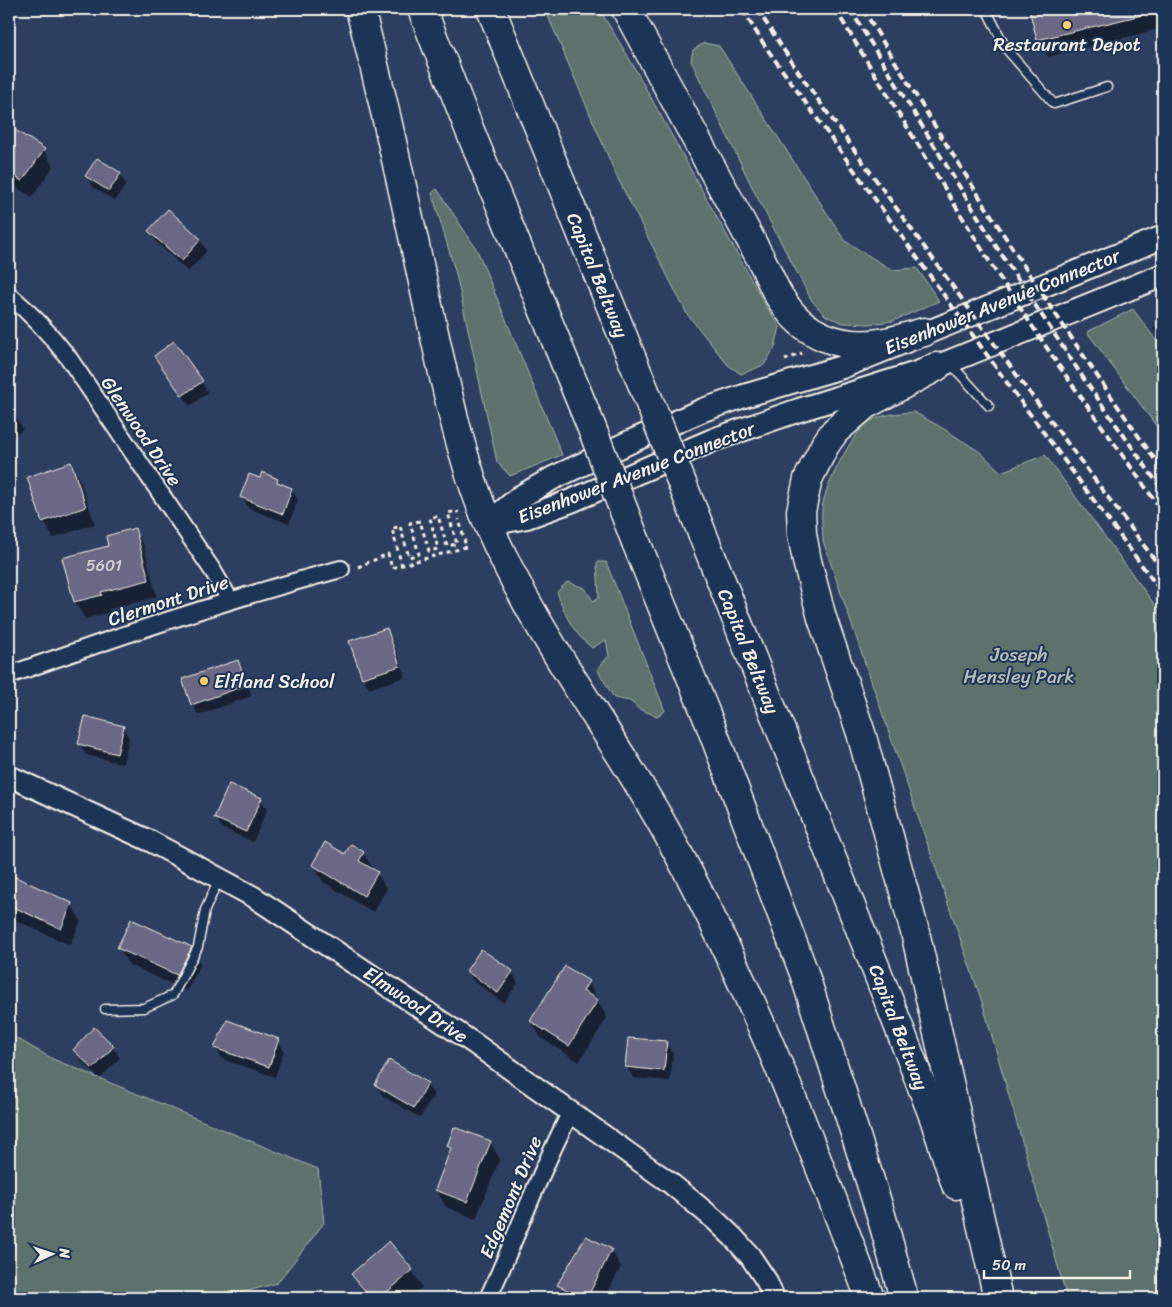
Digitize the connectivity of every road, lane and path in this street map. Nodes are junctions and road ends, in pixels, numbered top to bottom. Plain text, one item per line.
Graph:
1 (360, 9) edge
2 (422, 9) edge
3 (491, 9) edge
4 (626, 9) edge
5 (986, 9) edge
6 (1107, 87) dead end
7 (1163, 237) edge
8 (1163, 275) edge
9 (9, 296) edge
10 (924, 332) junction
11 (942, 365) junction
12 (989, 406) dead end
13 (488, 524) junction
14 (402, 566) junction
15 (341, 569) joint
16 (230, 600) junction
17 (9, 675) edge
18 (9, 776) edge
19 (220, 878) junction
20 (105, 1009) dead end
21 (570, 1112) junction
22 (488, 1298) edge
23 (774, 1298) edge
24 (870, 1298) edge
25 (904, 1298) edge
26 (993, 1298) edge
27 (998, 1298) edge

1 - 13 highway
2 - 25 highway, bridge
3 - 26 highway, Capital Beltway, bridge
4 - 10 highway
5 - 6 lane
7 - 10 main road, Eisenhower Avenue Connector
8 - 11 main road, Eisenhower Avenue Connector
9 - 16 street, Glenwood Drive
10 - 13 main road, Eisenhower Avenue Connector
11 - 12 lane
11 - 13 main road, Eisenhower Avenue Connector
11 - 27 highway
13 - 24 highway
14 - 14 path
14 - 15 path
15 - 16 street, Clermont Drive
16 - 17 street, Clermont Drive
18 - 19 street, Elmwood Drive
19 - 20 lane
19 - 21 street, Elmwood Drive
21 - 22 street, Edgemont Drive
21 - 23 street, Elmwood Drive

